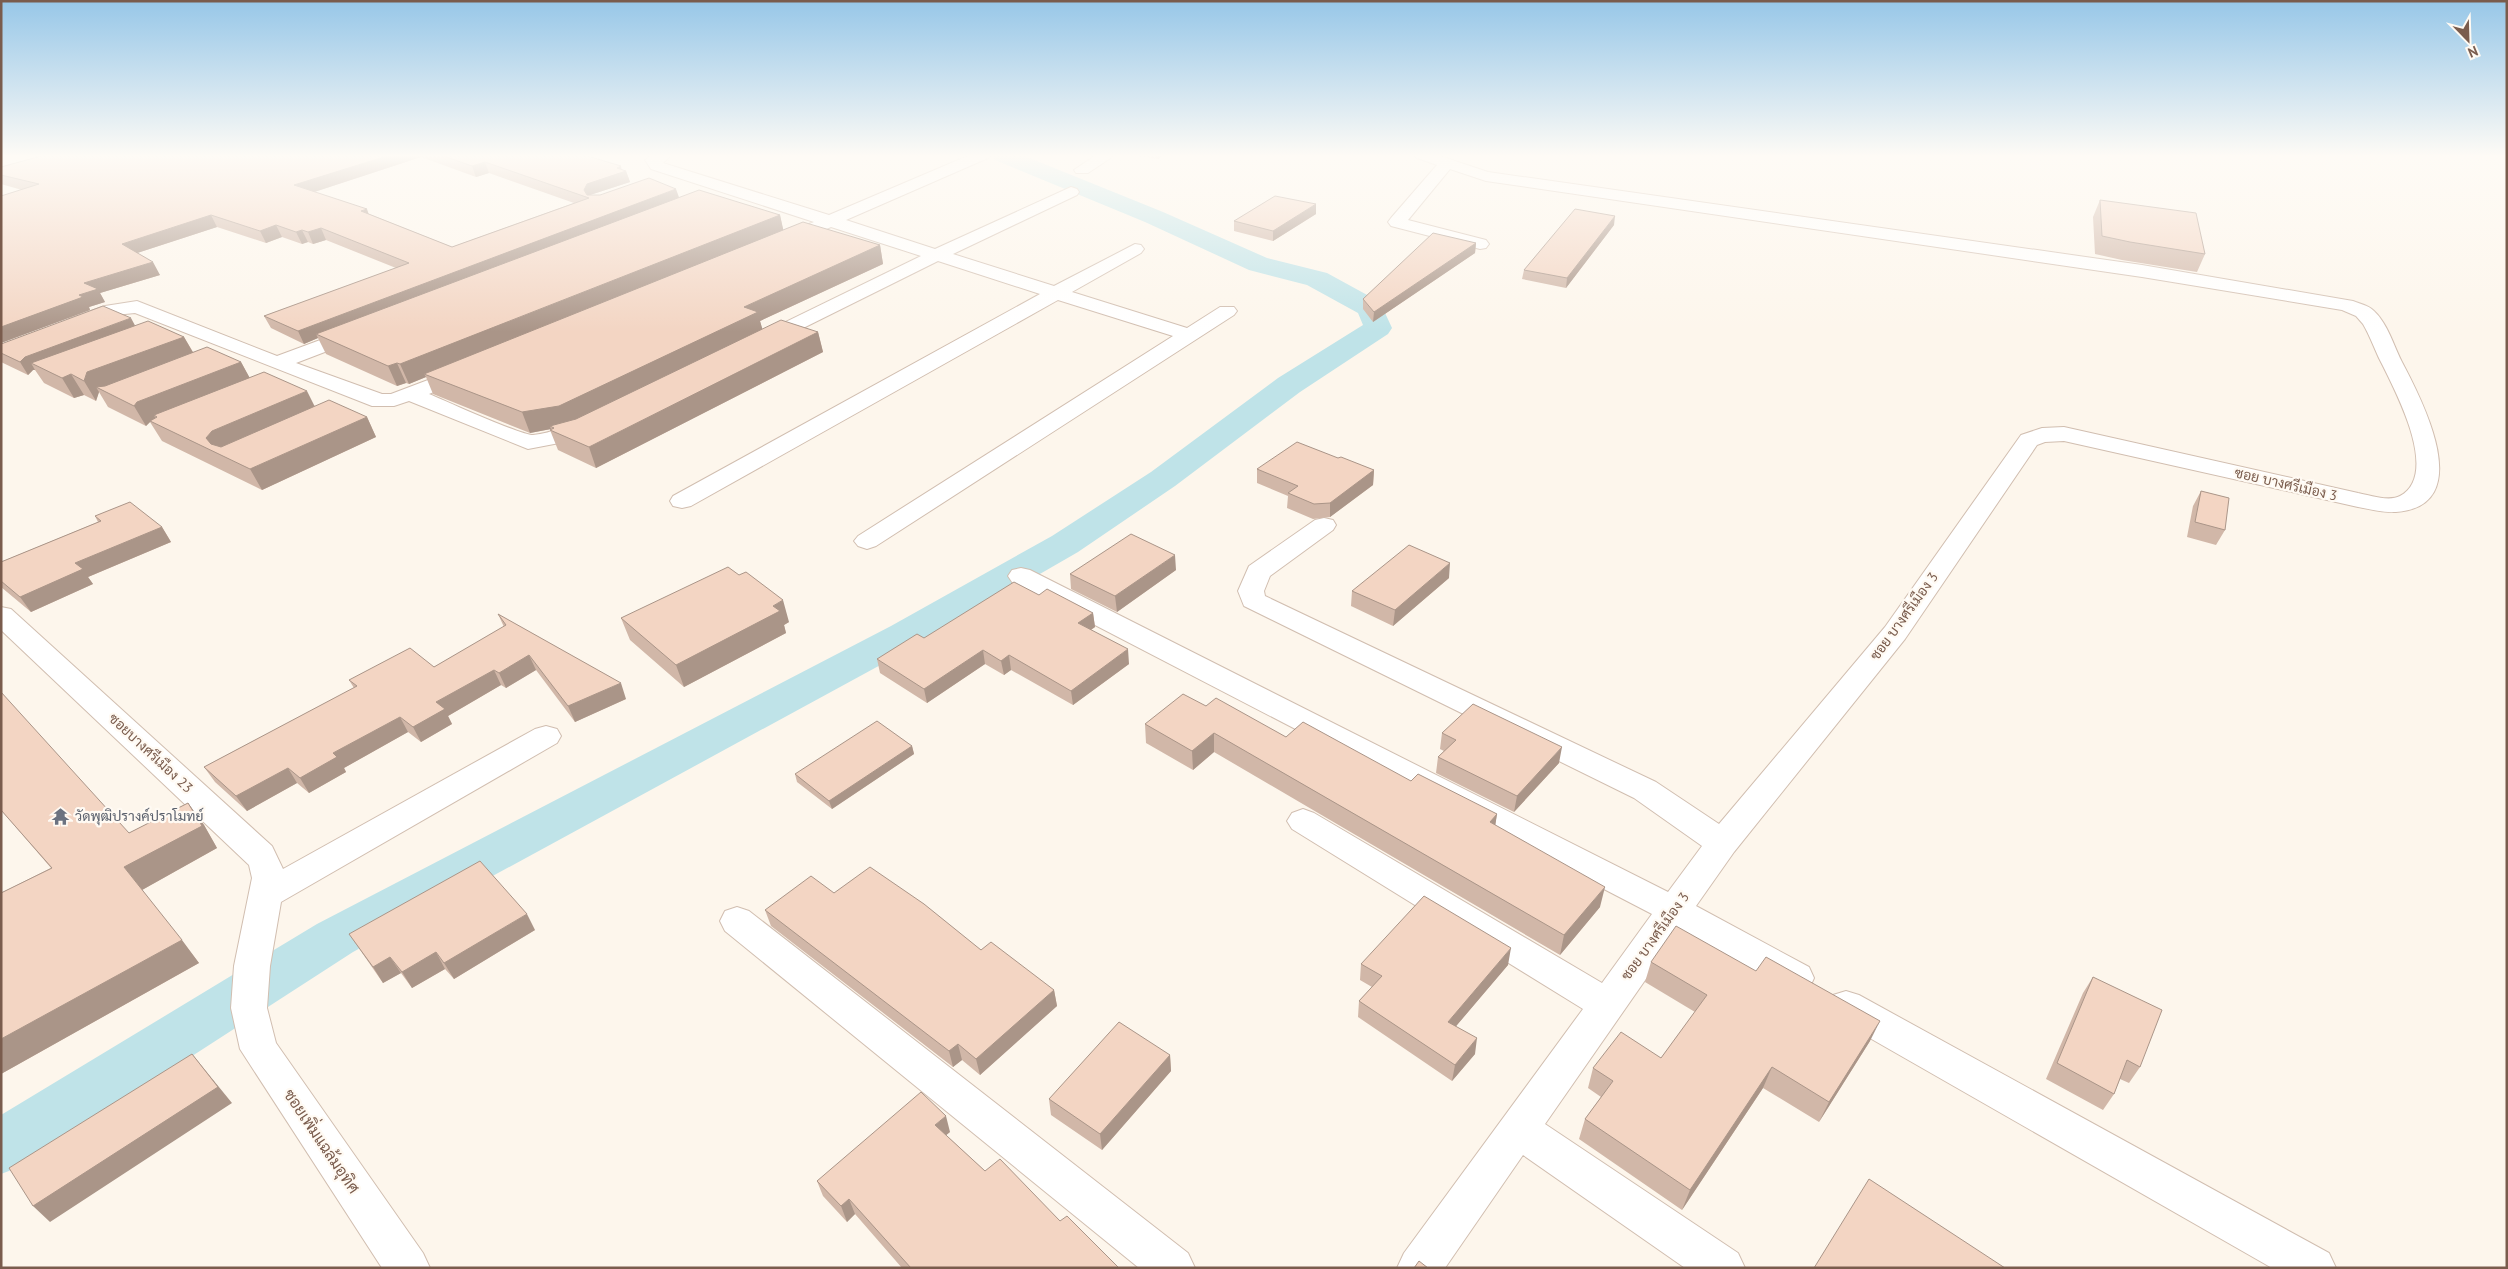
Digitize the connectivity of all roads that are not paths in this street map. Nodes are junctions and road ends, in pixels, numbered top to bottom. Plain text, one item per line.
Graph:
1 (810, 214) edge
2 (848, 214) edge
3 (1023, 214) edge
4 (1402, 214) edge
5 (1749, 214) edge
6 (832, 221) junction
7 (1480, 244) dead end
8 (768, 248) edge
9 (1136, 248) dead end
10 (936, 255) junction
11 (1057, 293) junction
12 (1227, 311) dead end
13 (179, 324) junction
14 (369, 328) edge
15 (56, 331) edge
16 (152, 335) edge
17 (1189, 335) junction
18 (239, 349) junction
19 (742, 350) edge
20 (213, 359) edge
21 (484, 364) edge
22 (275, 373) junction
23 (410, 394) junction
24 (370, 398) junction
25 (344, 409) edge
26 (601, 420) edge
27 (682, 501) dead end
28 (1324, 525) dead end
29 (867, 540) dead end
30 (1021, 576) dead end
31 (1, 615) edge
32 (546, 736) dead end
33 (1303, 821) dead end
34 (1722, 843) junction
35 (266, 895) junction
36 (1674, 910) junction
37 (737, 921) dead end
38 (252, 966) joint
39 (1606, 1004) junction
40 (1517, 1128) junction
41 (408, 1268) edge
42 (1173, 1268) edge
43 (1419, 1268) edge
44 (1723, 1268) edge
45 (2314, 1268) edge

1 - 6 street
2 - 6 street
3 - 10 street
4 - 7 street
5 - 34 street, ซอย บางศรีเมือง 3
6 - 8 street
6 - 10 street
9 - 11 street
10 - 11 street
10 - 19 street
11 - 17 street
11 - 27 street
12 - 17 street
13 - 15 street
13 - 16 street
13 - 18 street
14 - 22 street
17 - 29 street
18 - 20 street
18 - 22 street
21 - 23 street
22 - 24 street
23 - 24 street
23 - 26 street
24 - 25 street
28 - 34 street
30 - 36 street
31 - 35 street, ซอยบางศรีเมือง 23
32 - 35 street
33 - 39 street
34 - 36 street, ซอย บางศรีเมือง 3
35 - 38 street, ซอยบางศรีเมือง 23
36 - 39 street, ซอย บางศรีเมือง 3
36 - 45 street
37 - 42 street
38 - 41 street, ซอยเพิ่มแฉล้มอุทิศ
39 - 40 street, ซอย บางศรีเมือง 3
40 - 43 street, ซอย บางศรีเมือง 3
40 - 44 street

